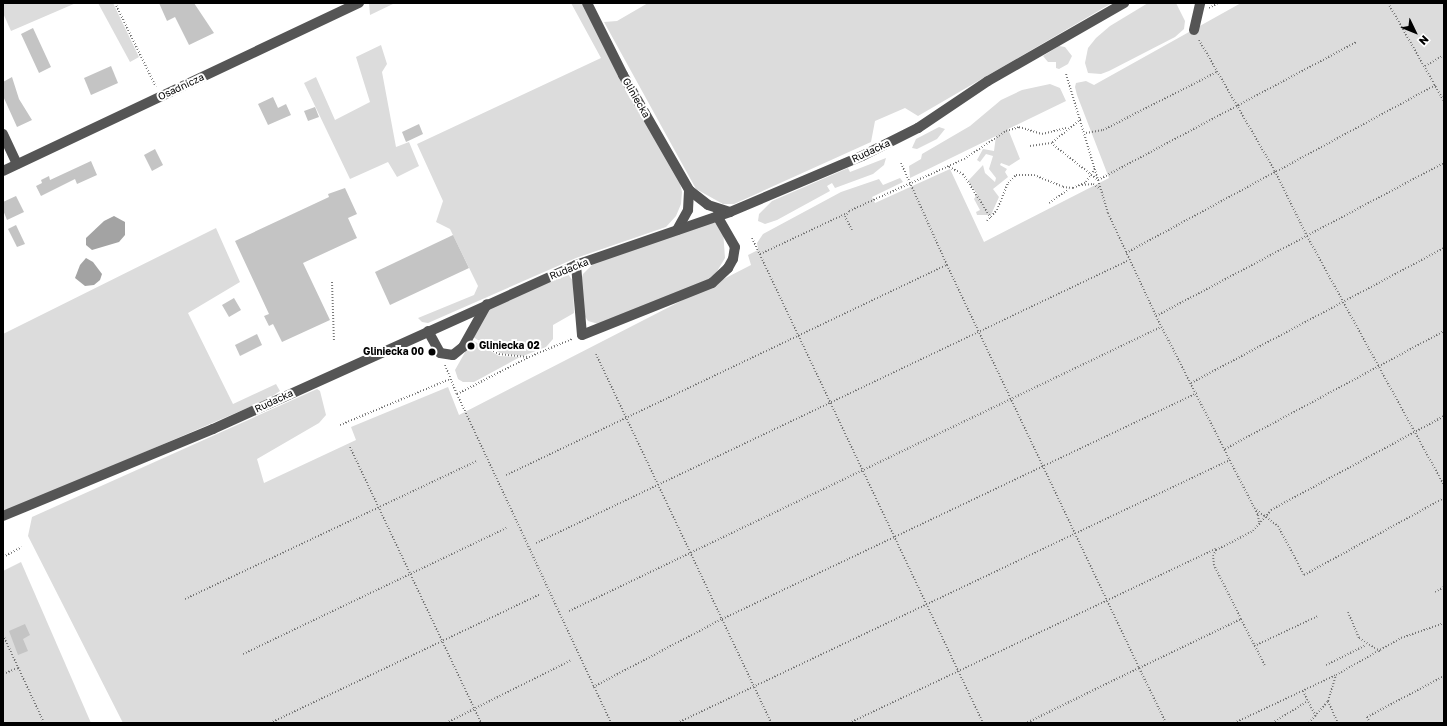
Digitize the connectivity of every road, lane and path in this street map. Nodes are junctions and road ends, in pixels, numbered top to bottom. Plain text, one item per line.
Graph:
1 (115, 3) edge
2 (359, 3) edge
3 (587, 3) edge
4 (1124, 3) edge
5 (1200, 3) edge
6 (1388, 3) edge
7 (1194, 30) joint
8 (1356, 42) dead end
9 (1444, 55) edge
10 (1425, 66) junction
11 (1218, 72) junction
12 (1066, 74) dead end
13 (1435, 84) junction
14 (161, 97) junction
15 (1444, 101) edge
16 (1238, 105) junction
17 (1081, 119) junction
18 (1067, 127) junction
19 (1086, 133) junction
20 (3, 134) edge
21 (1050, 142) junction
22 (1030, 146) dead end
23 (901, 163) dead end
24 (1444, 163) edge
25 (17, 164) junction
26 (947, 167) junction
27 (1095, 167) junction
28 (3, 171) edge
29 (1275, 171) junction
30 (1091, 175) junction
31 (1098, 180) junction
32 (911, 184) junction
33 (1081, 185) junction
34 (1070, 188) junction
35 (690, 190) junction
36 (1100, 190) junction
37 (1049, 203) dead end
38 (730, 212) junction
39 (848, 212) junction
40 (717, 216) junction
41 (991, 218) junction
42 (987, 221) dead end
43 (677, 230) junction
44 (852, 230) dead end
45 (1307, 236) junction
46 (752, 238) dead end
47 (1444, 248) edge
48 (1126, 253) junction
49 (760, 254) junction
50 (1129, 260) junction
51 (576, 265) junction
52 (947, 265) junction
53 (332, 282) dead end
54 (1344, 301) junction
55 (488, 303) junction
56 (1156, 316) junction
57 (1161, 327) junction
58 (428, 331) junction
59 (979, 331) junction
60 (1444, 331) edge
61 (582, 335) junction
62 (468, 336) junction
63 (799, 336) junction
64 (334, 342) dead end
65 (440, 353) junction
66 (596, 354) dead end
67 (529, 357) junction
68 (1379, 367) junction
69 (450, 379) junction
70 (1191, 383) junction
71 (1197, 393) junction
72 (457, 394) junction
73 (1011, 400) junction
74 (830, 403) junction
75 (1444, 416) edge
76 (626, 418) junction
77 (340, 425) dead end
78 (1415, 432) junction
79 (350, 447) dead end
80 (1225, 449) junction
81 (1230, 460) junction
82 (477, 461) dead end
83 (1044, 467) junction
84 (863, 470) junction
85 (506, 475) dead end
86 (1444, 485) edge
87 (657, 486) junction
88 (1444, 498) edge
89 (1252, 505) junction
90 (380, 507) junction
91 (1266, 514) junction
92 (3, 516) edge
93 (1257, 527) junction
94 (506, 528) dead end
95 (1074, 533) junction
96 (894, 538) junction
97 (536, 543) dead end
98 (22, 547) dead end
99 (1218, 549) junction
100 (690, 553) junction
101 (3, 557) edge
102 (411, 575) junction
103 (1444, 587) edge
104 (1435, 592) dead end
105 (540, 594) dead end
106 (185, 598) dead end
107 (1107, 600) junction
108 (926, 604) junction
109 (568, 611) dead end
110 (1348, 612) dead end
111 (1318, 616) dead end
112 (722, 619) junction
113 (1241, 619) junction
114 (1444, 623) edge
115 (3, 635) edge
116 (442, 641) junction
117 (1366, 645) junction
118 (1254, 646) junction
119 (1380, 651) junction
120 (243, 654) dead end
121 (571, 660) dead end
122 (1326, 665) dead end
123 (1265, 666) dead end
124 (18, 668) junction
125 (1139, 668) junction
126 (959, 671) junction
127 (3, 674) edge
128 (1336, 675) junction
129 (1444, 676) edge
130 (593, 687) junction
131 (754, 687) junction
132 (1303, 692) junction
133 (1308, 701) junction
134 (1328, 701) junction
135 (474, 710) junction
136 (1316, 716) junction
137 (44, 723) edge
138 (270, 723) edge
139 (446, 723) edge
140 (481, 723) edge
141 (611, 723) edge
142 (677, 723) edge
143 (771, 723) edge
144 (849, 723) edge
145 (983, 723) edge
146 (1026, 723) edge
147 (1166, 723) edge
148 (1234, 723) edge
149 (1272, 723) edge
150 (1309, 723) edge
151 (1338, 723) edge
152 (1370, 723) edge

1 - 14 path
2 - 14 street, Osadnicza
3 - 35 street, Gliniecka
4 - 38 street, Rudacka
5 - 7 street
6 - 10 path
7 - 11 path
8 - 16 path
9 - 10 path
10 - 13 path
11 - 16 path
11 - 19 path
12 - 17 path
13 - 15 path
13 - 29 path
14 - 25 street, Osadnicza
16 - 29 path
16 - 31 path
17 - 18 path
17 - 19 path
18 - 21 path
18 - 26 path
19 - 27 path
20 - 25 street
21 - 22 path
21 - 30 path
23 - 32 path
24 - 45 path
25 - 28 street, Osadnicza
26 - 32 path
26 - 41 path
27 - 30 path
27 - 31 path
29 - 45 path
29 - 48 path
30 - 31 path
30 - 33 path
31 - 36 path
32 - 39 path
32 - 52 path
33 - 34 path
33 - 36 path
34 - 37 path
34 - 41 path
35 - 38 street, Gliniecka
35 - 43 street
36 - 48 path
38 - 40 street, Rudacka
39 - 44 path
39 - 49 path
40 - 43 street, Rudacka
40 - 61 street
41 - 42 path
43 - 51 street, Rudacka
45 - 54 path
45 - 56 path
46 - 49 path
47 - 54 path
48 - 50 path
49 - 63 path
50 - 56 path
50 - 59 path
51 - 55 street, Rudacka
51 - 61 street
52 - 59 path
52 - 63 path
53 - 64 path
54 - 68 path
54 - 70 path
55 - 58 street, Rudacka
55 - 62 street
56 - 57 path
57 - 70 path
57 - 73 path
58 - 65 street
58 - 92 street, Rudacka
59 - 73 path
59 - 74 path
60 - 68 path
61 - 67 path
62 - 65 street
62 - 67 path
63 - 74 path
63 - 76 path
65 - 69 path
66 - 76 path
67 - 72 path
68 - 78 path
68 - 80 path
69 - 72 path
69 - 77 path
70 - 71 path
71 - 80 path
71 - 83 path
72 - 130 path
73 - 83 path
73 - 84 path
74 - 84 path
74 - 87 path
75 - 78 path
76 - 85 path
76 - 87 path
78 - 86 path
78 - 91 path
79 - 90 path
80 - 81 path
81 - 89 path
81 - 95 path
82 - 90 path
83 - 95 path
83 - 96 path
84 - 96 path
84 - 100 path
87 - 97 path
87 - 100 path
88 - 91 path
89 - 91 path
89 - 93 path
90 - 102 path
90 - 106 path
91 - 93 path
93 - 99 path
94 - 102 path
95 - 107 path
95 - 108 path
96 - 108 path
96 - 112 path
98 - 101 path
99 - 107 path
99 - 113 path
100 - 109 path
100 - 112 path
102 - 116 path
102 - 120 path
103 - 104 path
105 - 116 path
107 - 125 path
107 - 126 path
108 - 126 path
108 - 131 path
110 - 117 path
111 - 118 path
112 - 130 path
112 - 131 path
113 - 118 path
113 - 125 path
114 - 119 path
115 - 124 path
116 - 135 path
116 - 138 path
117 - 119 path
117 - 122 path
118 - 123 path
119 - 128 path
121 - 135 path
124 - 127 path
124 - 137 path
125 - 146 path
125 - 147 path
126 - 144 path
126 - 145 path
128 - 132 path
128 - 134 path
129 - 152 path
130 - 141 path
131 - 142 path
131 - 143 path
132 - 133 path
132 - 148 path
133 - 136 path
133 - 149 path
134 - 136 path
134 - 151 path
135 - 139 path
135 - 140 path
136 - 150 path

